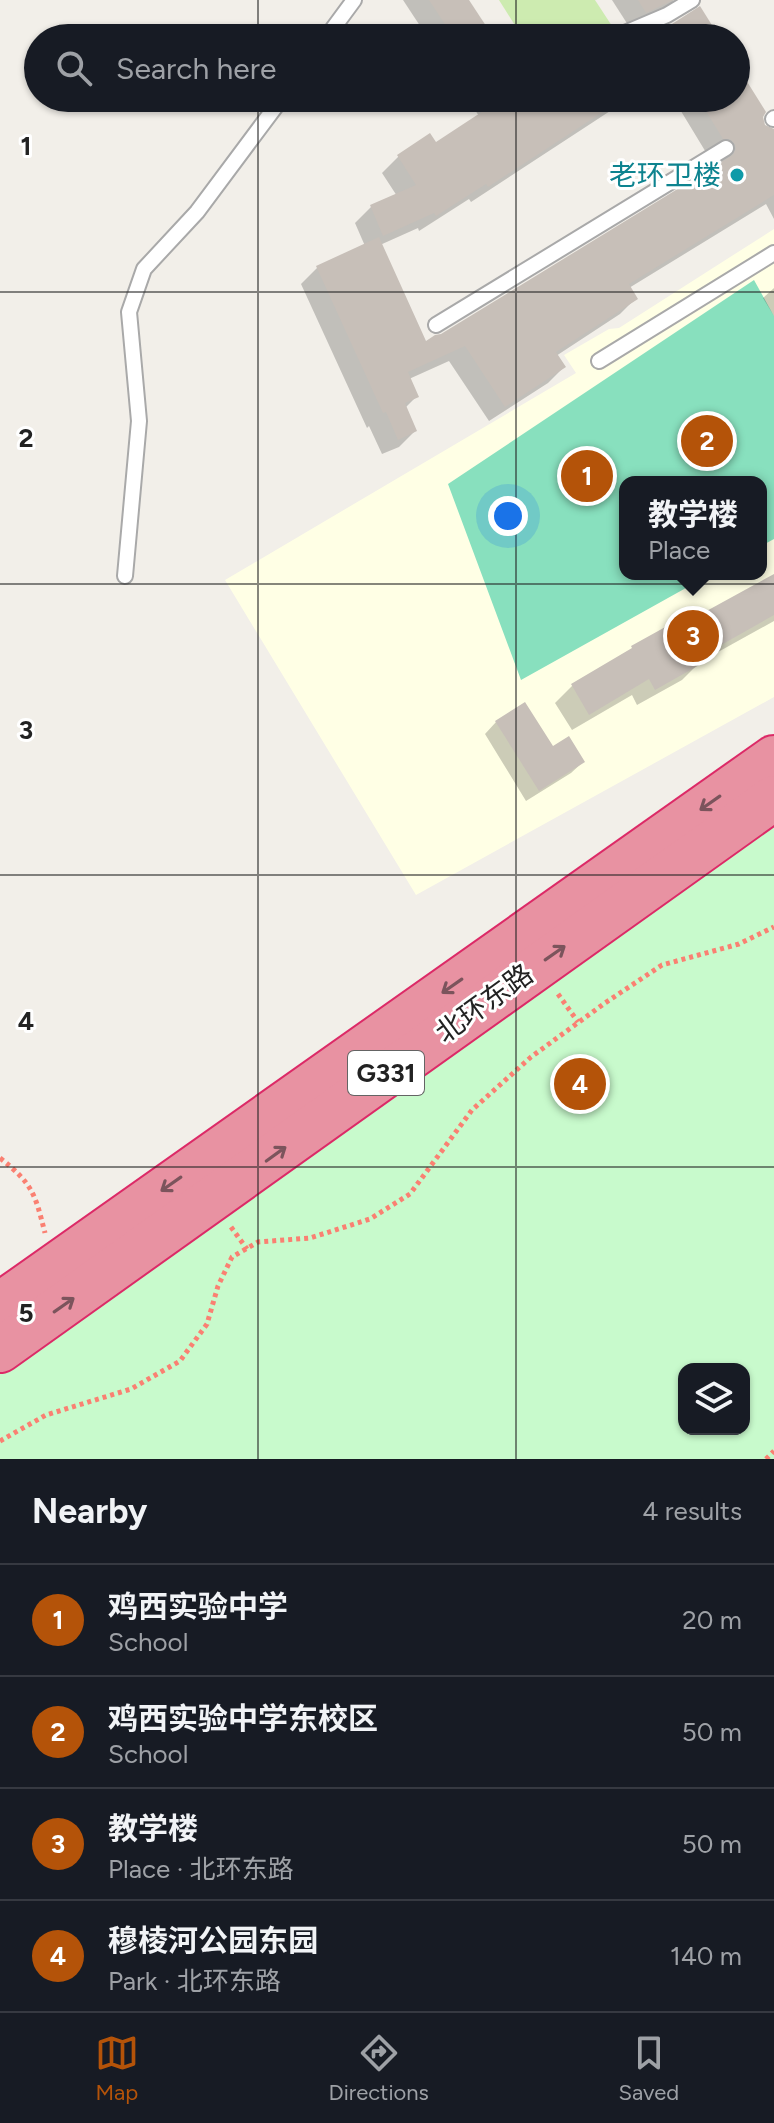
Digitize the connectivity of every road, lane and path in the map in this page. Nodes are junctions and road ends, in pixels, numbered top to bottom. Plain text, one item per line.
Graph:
1 (354, 0) edge
2 (692, 0) edge
3 (336, 24) edge
4 (646, 24) edge
5 (272, 112) edge
6 (726, 148) dead end
7 (774, 253) edge
8 (436, 325) dead end
9 (599, 361) dead end
10 (125, 576) dead end
11 (774, 758) edge
12 (774, 798) edge
13 (774, 927) edge
14 (0, 1158) edge
15 (46, 1238) dead end
16 (0, 1305) edge
17 (0, 1350) edge
18 (0, 1441) edge
19 (774, 1451) edge
20 (766, 1459) edge

1 - 3 lane
2 - 4 lane
5 - 10 lane
6 - 8 lane
7 - 9 lane
11 -> 16 highway, 北环东路 / G331
17 -> 12 highway, 北环东路 / G331
13 - 18 path
14 - 15 path
19 - 20 path

